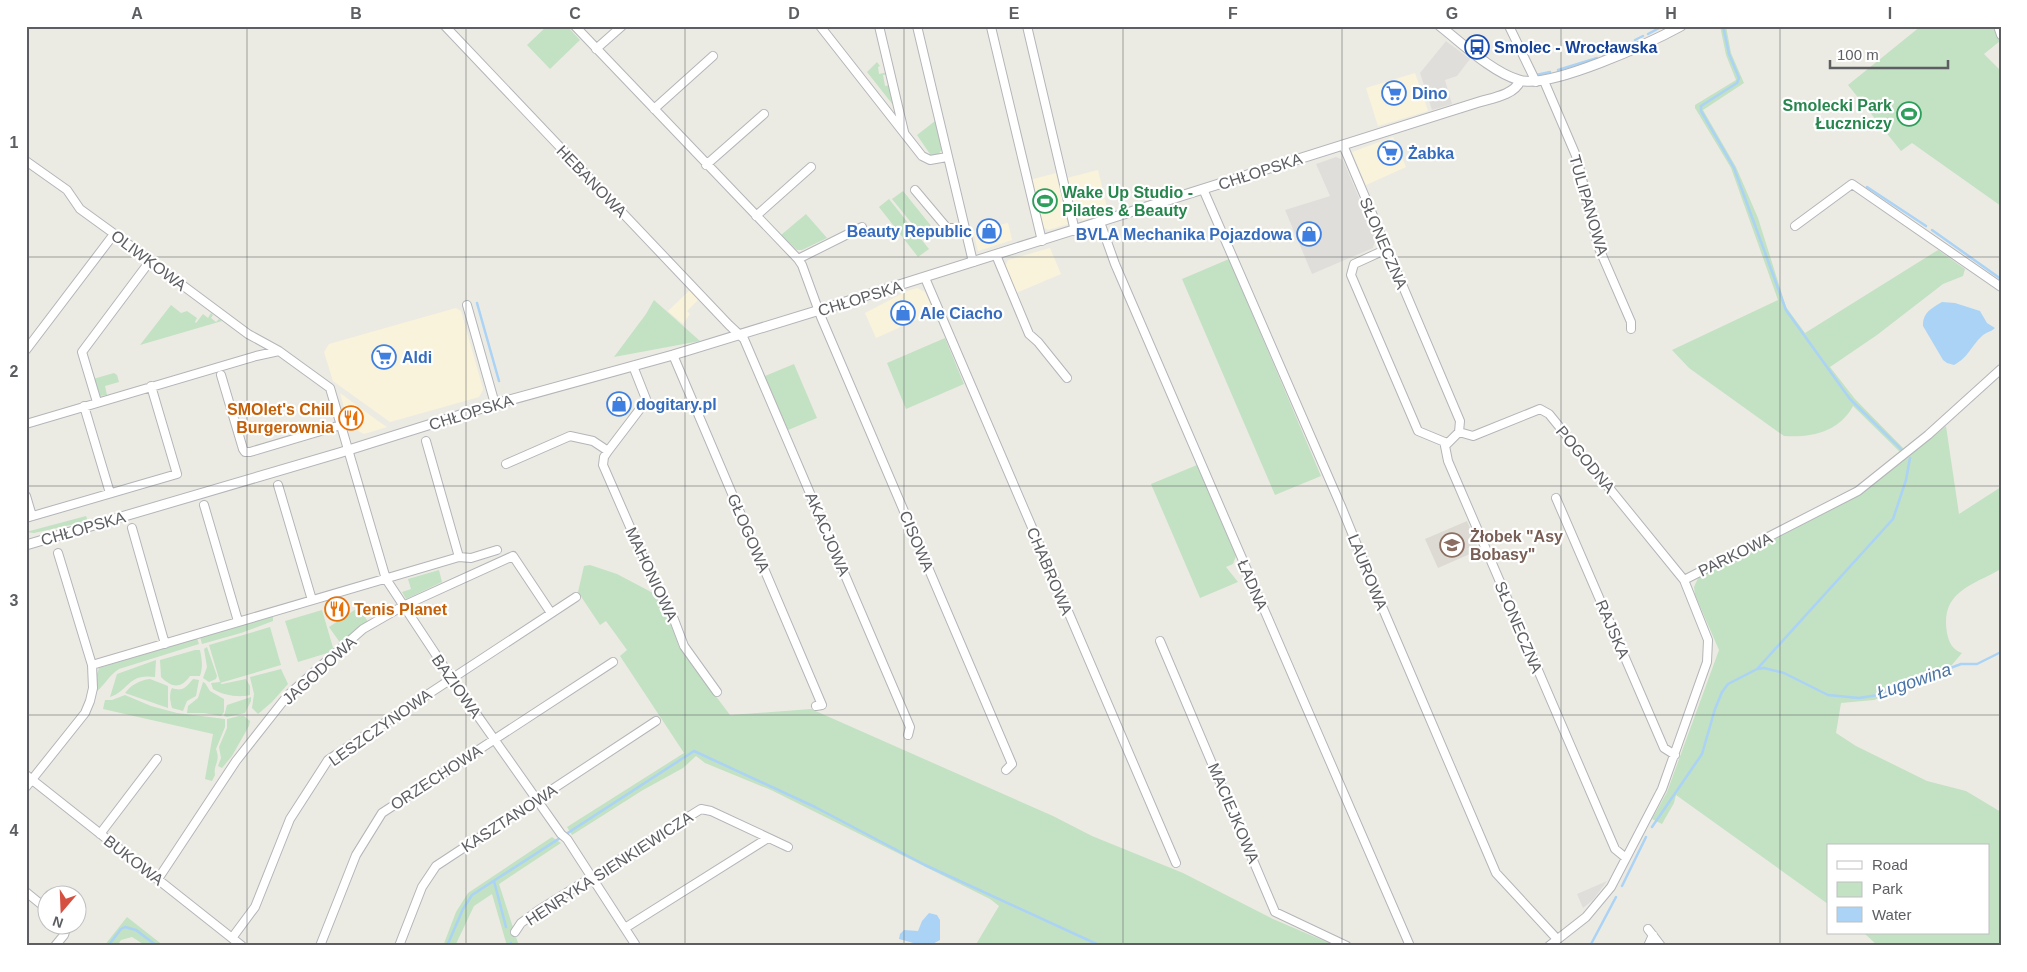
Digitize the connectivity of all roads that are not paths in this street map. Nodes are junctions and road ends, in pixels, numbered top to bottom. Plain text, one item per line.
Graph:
1 (445, 26) edge
2 (575, 26) edge
3 (622, 26) edge
4 (820, 26) edge
5 (880, 26) edge
6 (917, 26) edge
7 (1027, 26) edge
8 (1440, 26) edge
9 (1509, 26) edge
10 (1681, 26) edge
11 (1998, 26) edge
12 (991, 27) edge
13 (1668, 29) edge
14 (2001, 35) edge
15 (596, 49) junction
16 (713, 56) dead end
17 (1520, 81) junction
18 (1540, 81) junction
19 (654, 109) junction
20 (764, 114) dead end
21 (904, 134) junction
22 (1343, 145) junction
23 (948, 157) junction
24 (26, 161) edge
25 (706, 165) junction
26 (811, 166) dead end
27 (1203, 189) junction
28 (915, 190) dead end
29 (756, 216) junction
30 (1100, 222) junction
31 (1795, 226) dead end
32 (862, 227) dead end
33 (964, 228) junction
34 (1075, 231) junction
35 (114, 234) junction
36 (1042, 241) junction
37 (1387, 249) junction
38 (996, 255) junction
39 (798, 259) junction
40 (150, 262) junction
41 (973, 262) junction
42 (925, 278) junction
43 (2001, 287) edge
44 (468, 306) dead end
45 (818, 311) junction
46 (1631, 329) dead end
47 (740, 334) junction
48 (26, 350) edge
49 (279, 351) junction
50 (673, 355) junction
51 (633, 366) junction
52 (2001, 369) edge
53 (221, 375) dead end
54 (1067, 378) dead end
55 (151, 386) junction
56 (97, 402) junction
57 (495, 404) junction
58 (84, 406) junction
59 (26, 424) edge
60 (341, 426) junction
61 (1459, 432) junction
62 (426, 441) dead end
63 (1447, 443) junction
64 (348, 451) junction
65 (608, 451) junction
66 (506, 464) dead end
67 (278, 484) dead end
68 (110, 493) junction
69 (26, 496) edge
70 (1556, 498) dead end
71 (204, 505) dead end
72 (29, 517) edge
73 (132, 528) dead end
74 (26, 545) edge
75 (498, 550) dead end
76 (58, 553) dead end
77 (459, 557) junction
78 (386, 579) junction
79 (1684, 580) junction
80 (576, 597) dead end
81 (312, 600) junction
82 (402, 606) junction
83 (551, 613) junction
84 (238, 621) junction
85 (1160, 641) dead end
86 (166, 644) junction
87 (613, 662) dead end
88 (92, 665) junction
89 (452, 678) junction
90 (717, 692) dead end
91 (816, 706) dead end
92 (656, 722) dead end
93 (908, 735) dead end
94 (495, 739) junction
95 (1675, 755) junction
96 (157, 759) dead end
97 (1006, 770) dead end
98 (29, 777) edge
99 (26, 787) edge
100 (537, 800) junction
101 (100, 834) junction
102 (768, 838) junction
103 (788, 847) dead end
104 (1626, 858) junction
105 (1176, 863) dead end
106 (593, 876) junction
107 (158, 879) junction
108 (26, 892) edge
109 (38, 902) edge
110 (625, 928) junction
111 (515, 932) dead end
112 (64, 934) edge
113 (232, 938) junction
114 (1557, 939) junction
115 (55, 946) edge
116 (242, 946) edge
117 (320, 946) edge
118 (400, 946) edge
119 (632, 946) edge
120 (1347, 946) edge
121 (1410, 946) edge
122 (1549, 946) edge
123 (1648, 946) edge
124 (1661, 946) edge

1 - 47 street, HEBANOWA
2 - 15 street
3 - 15 street
4 - 21 street
5 - 21 street
6 - 23 street
7 - 34 street
8 - 17 street
9 - 18 street, TULIPANOWA
10 - 13 street
11 - 14 street
12 - 36 street
13 - 18 street
15 - 19 street
16 - 19 street
17 - 18 street
17 - 22 street, CHŁOPSKA
18 - 46 street, TULIPANOWA
19 - 25 street
20 - 25 street
21 - 23 street
22 - 27 street, CHŁOPSKA
22 - 37 street, SŁONECZNA
23 - 33 street
24 - 35 street, OLIWKOWA
25 - 29 street
26 - 29 street
27 - 30 street, CHŁOPSKA
27 - 114 street, LAUROWA
28 - 33 street
29 - 39 street
30 - 34 street, CHŁOPSKA
30 - 121 street, ŁADNA
31 - 43 street
32 - 39 street
33 - 41 street
34 - 36 street, CHŁOPSKA
35 - 40 street, OLIWKOWA
35 - 48 street
36 - 38 street, CHŁOPSKA
37 - 61 street, SŁONECZNA
37 - 63 street
38 - 41 street, CHŁOPSKA
38 - 54 street
39 - 45 street
40 - 49 street, OLIWKOWA
40 - 56 street
41 - 42 street, CHŁOPSKA
42 - 45 street, CHŁOPSKA
42 - 105 street, CHABROWA
44 - 57 street
45 - 47 street, CHŁOPSKA
45 - 97 street, CISOWA
47 - 50 street, CHŁOPSKA
47 - 93 street, AKACJOWA
49 - 55 street
49 - 60 street, OLIWKOWA
50 - 51 street, CHŁOPSKA
50 - 91 street, GŁOGOWA
51 - 57 street, CHŁOPSKA
51 - 65 street
52 - 79 street, PARKOWA
53 - 60 street
55 - 56 street
55 - 68 street
56 - 58 street
57 - 64 street, CHŁOPSKA
58 - 59 street
58 - 68 street
60 - 64 street, OLIWKOWA
61 - 63 street
61 - 79 street, POGODNA
62 - 77 street
63 - 104 street, SŁONECZNA
64 - 74 street, CHŁOPSKA
64 - 78 street, BAZIOWA
65 - 66 street
65 - 90 street, MAHONIOWA
67 - 81 street
68 - 72 street
69 - 72 street
70 - 95 street, RAJSKA
71 - 84 street
73 - 86 street
75 - 77 street
76 - 88 street
77 - 78 street
78 - 81 street
78 - 82 street, BAZIOWA
79 - 95 street, PARKOWA
80 - 83 street, LESZCZYNOWA
81 - 84 street
82 - 83 street, JAGODOWA
82 - 89 street, BAZIOWA
82 - 107 street, JAGODOWA
83 - 89 street, LESZCZYNOWA
84 - 86 street
85 - 120 street, MACIEJKOWA
86 - 88 street
87 - 94 street, ORZECHOWA
88 - 98 street
89 - 94 street, BAZIOWA
89 - 113 street, LESZCZYNOWA
92 - 100 street, KASZTANOWA
94 - 100 street, BAZIOWA
94 - 117 street, ORZECHOWA
95 - 104 street, PARKOWA
96 - 101 street
98 - 99 street
98 - 101 street, BUKOWA
100 - 106 street, BAZIOWA
100 - 118 street, KASZTANOWA
101 - 107 street, BUKOWA
102 - 103 street, HENRYKA SIENKIEWICZA
102 - 106 street, HENRYKA SIENKIEWICZA
102 - 110 street
104 - 114 street, PARKOWA
106 - 110 street, BAZIOWA
106 - 111 street, HENRYKA SIENKIEWICZA
107 - 113 street, BUKOWA
108 - 109 street
110 - 119 street, BAZIOWA
112 - 115 street
113 - 116 street, BUKOWA
114 - 122 street, PARKOWA
123 - 124 street

